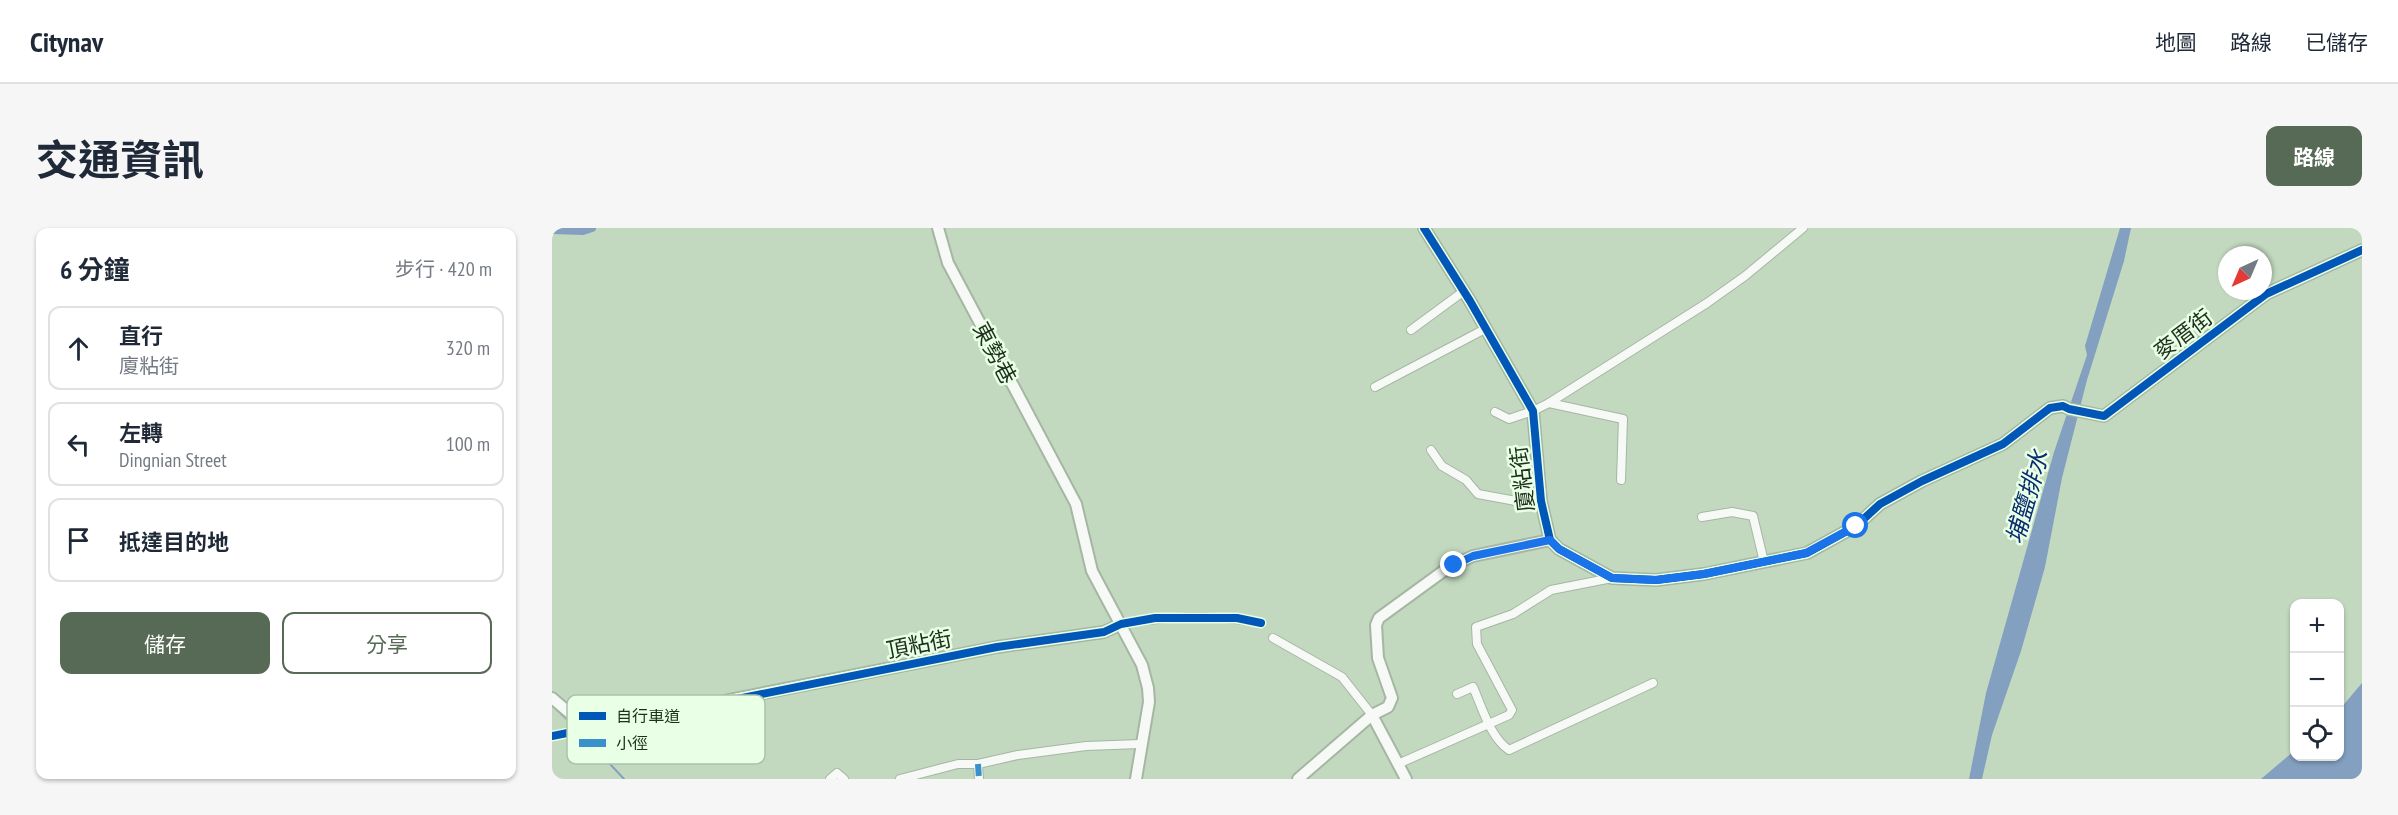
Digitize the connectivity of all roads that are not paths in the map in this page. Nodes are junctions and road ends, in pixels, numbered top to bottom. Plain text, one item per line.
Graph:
1 (938, 228) edge
2 (1424, 228) edge
3 (1803, 228) edge
4 (2362, 250) edge
5 (1464, 291) junction
6 (1485, 329) junction
7 (1411, 330) dead end
8 (1375, 387) dead end
9 (1549, 403) junction
10 (2069, 409) joint
11 (1533, 411) junction
12 (1495, 412) dead end
13 (1431, 450) dead end
14 (1621, 480) dead end
15 (1541, 501) junction
16 (1702, 517) dead end
17 (1550, 540) junction
18 (1764, 562) junction
19 (1612, 578) junction
20 (1261, 623) dead end
21 (1120, 624) junction
22 (1273, 638) dead end
23 (1653, 683) dead end
24 (1457, 694) dead end
25 (753, 695) edge
26 (552, 698) edge
27 (567, 711) edge
28 (1372, 715) junction
29 (1489, 724) junction
30 (567, 732) edge
31 (552, 736) edge
32 (1140, 744) junction
33 (978, 764) junction
34 (1398, 764) junction
35 (830, 779) edge
36 (844, 779) edge
37 (900, 779) edge
38 (979, 779) edge
39 (1136, 779) edge
40 (1298, 779) edge
41 (1406, 779) edge

1 - 21 street, 東勢巷
2 - 5 street, 廈粘街
3 - 9 street
4 - 10 street, 麥厝街
5 - 6 street, 廈粘街
5 - 7 street
6 - 8 street
6 - 11 street, 廈粘街
9 - 11 street
9 - 14 street
10 - 18 street, 廈粘街
11 - 12 street
11 - 15 street, 廈粘街
13 - 15 street
15 - 17 street, 廈粘街
16 - 18 street
17 - 19 street, 廈粘街
17 - 28 street
18 - 19 street, 廈粘街
19 - 29 street
20 - 21 street, 頂粘街
21 - 25 street, 頂粘街
21 - 32 street
22 - 28 street
23 - 29 street
24 - 29 street
26 - 27 street
28 - 34 street
28 - 40 street
29 - 34 street
30 - 31 street
32 - 33 street
32 - 39 street
33 - 37 street
33 - 38 street
34 - 41 street
35 - 36 street

